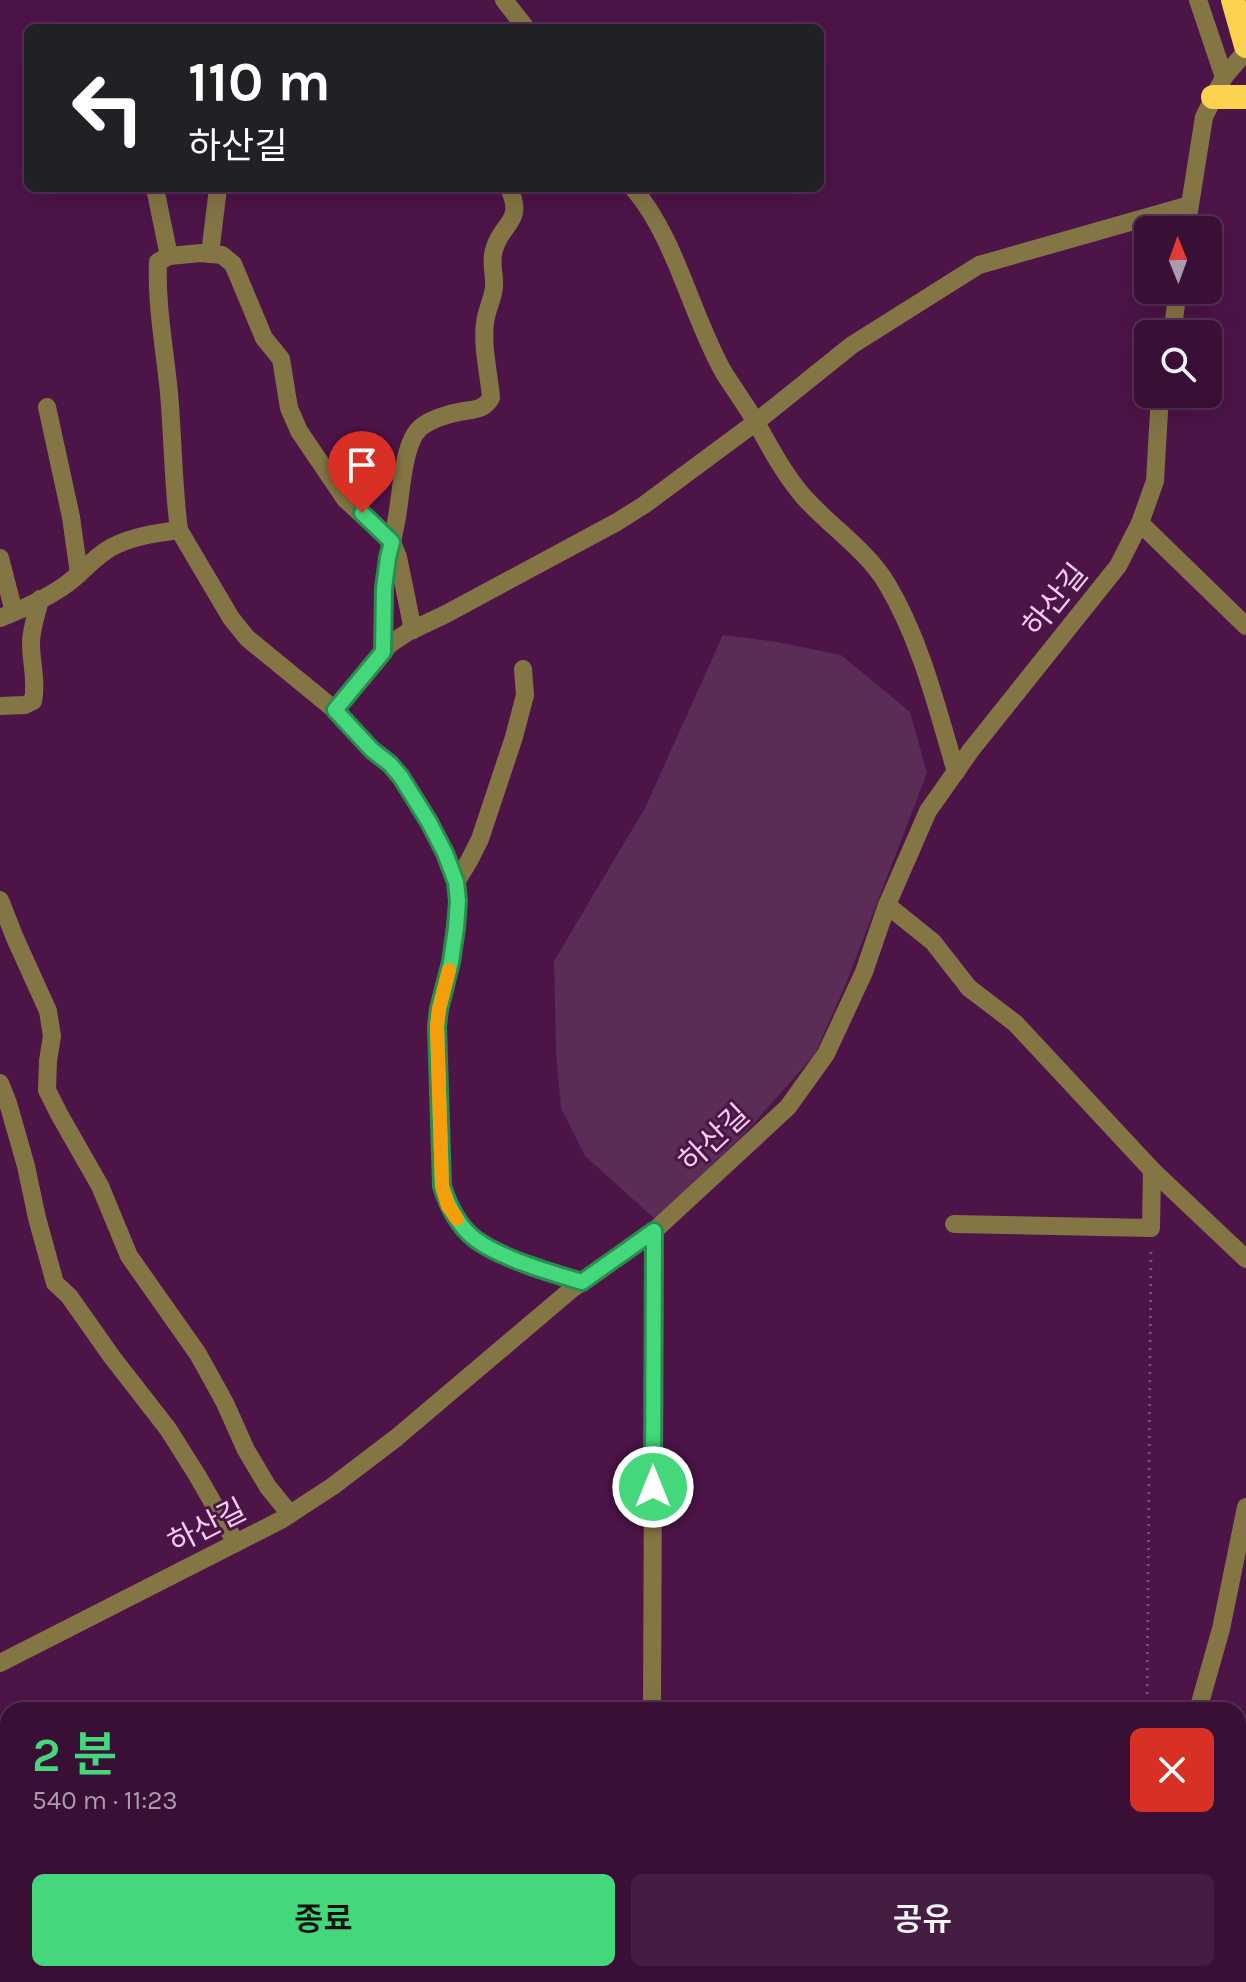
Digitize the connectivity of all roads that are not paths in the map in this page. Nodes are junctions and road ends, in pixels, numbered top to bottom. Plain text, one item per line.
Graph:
1 (505, 0) edge
2 (1198, 0) edge
3 (1233, 0) edge
4 (523, 24) edge
5 (1246, 48) edge
6 (1218, 87) junction
7 (1246, 97) edge
8 (156, 192) edge
9 (218, 192) edge
10 (511, 192) edge
11 (636, 192) edge
12 (1190, 205) junction
13 (1188, 216) edge
14 (210, 254) junction
15 (169, 256) junction
16 (47, 407) dead end
17 (1159, 408) edge
18 (756, 422) junction
19 (1140, 523) junction
20 (179, 530) junction
21 (392, 542) junction
22 (0, 558) edge
23 (79, 574) junction
24 (40, 599) junction
25 (7, 615) edge
26 (1246, 626) edge
27 (413, 630) junction
28 (383, 652) junction
29 (523, 669) dead end
30 (0, 706) edge
31 (335, 710) junction
32 (956, 772) junction
33 (456, 882) junction
34 (0, 900) edge
35 (887, 905) junction
36 (0, 1083) edge
37 (1152, 1170) junction
38 (954, 1224) dead end
39 (654, 1231) junction
40 (1246, 1259) edge
41 (582, 1282) junction
42 (1246, 1507) edge
43 (290, 1514) junction
44 (236, 1543) junction
45 (0, 1663) edge
46 (652, 1702) edge
47 (1200, 1702) edge

1 - 4 street
2 - 6 street
3 - 5 highway
5 - 6 street
6 - 7 highway
6 - 12 street
8 - 15 street
9 - 14 street
10 - 21 street
11 - 18 street
12 - 13 street
12 - 18 street
14 - 15 street
14 - 21 street
15 - 20 street
16 - 23 street
17 - 19 street, 하산길
18 - 27 street
18 - 32 street
19 - 26 street
19 - 32 street, 하산길
20 - 23 street
20 - 31 street
21 - 27 street
21 - 28 street
22 - 25 street
23 - 24 street
24 - 25 street
24 - 30 street
27 - 28 street
28 - 31 street
29 - 33 street
31 - 33 street
32 - 35 street, 하산길
33 - 41 street
34 - 43 street
35 - 37 street
35 - 39 street, 하산길
36 - 44 street
37 - 38 street
37 - 40 street
39 - 41 street, 하산길
39 - 46 street
41 - 43 street, 하산길
42 - 47 street
43 - 44 street, 하산길
44 - 45 street, 하산길

